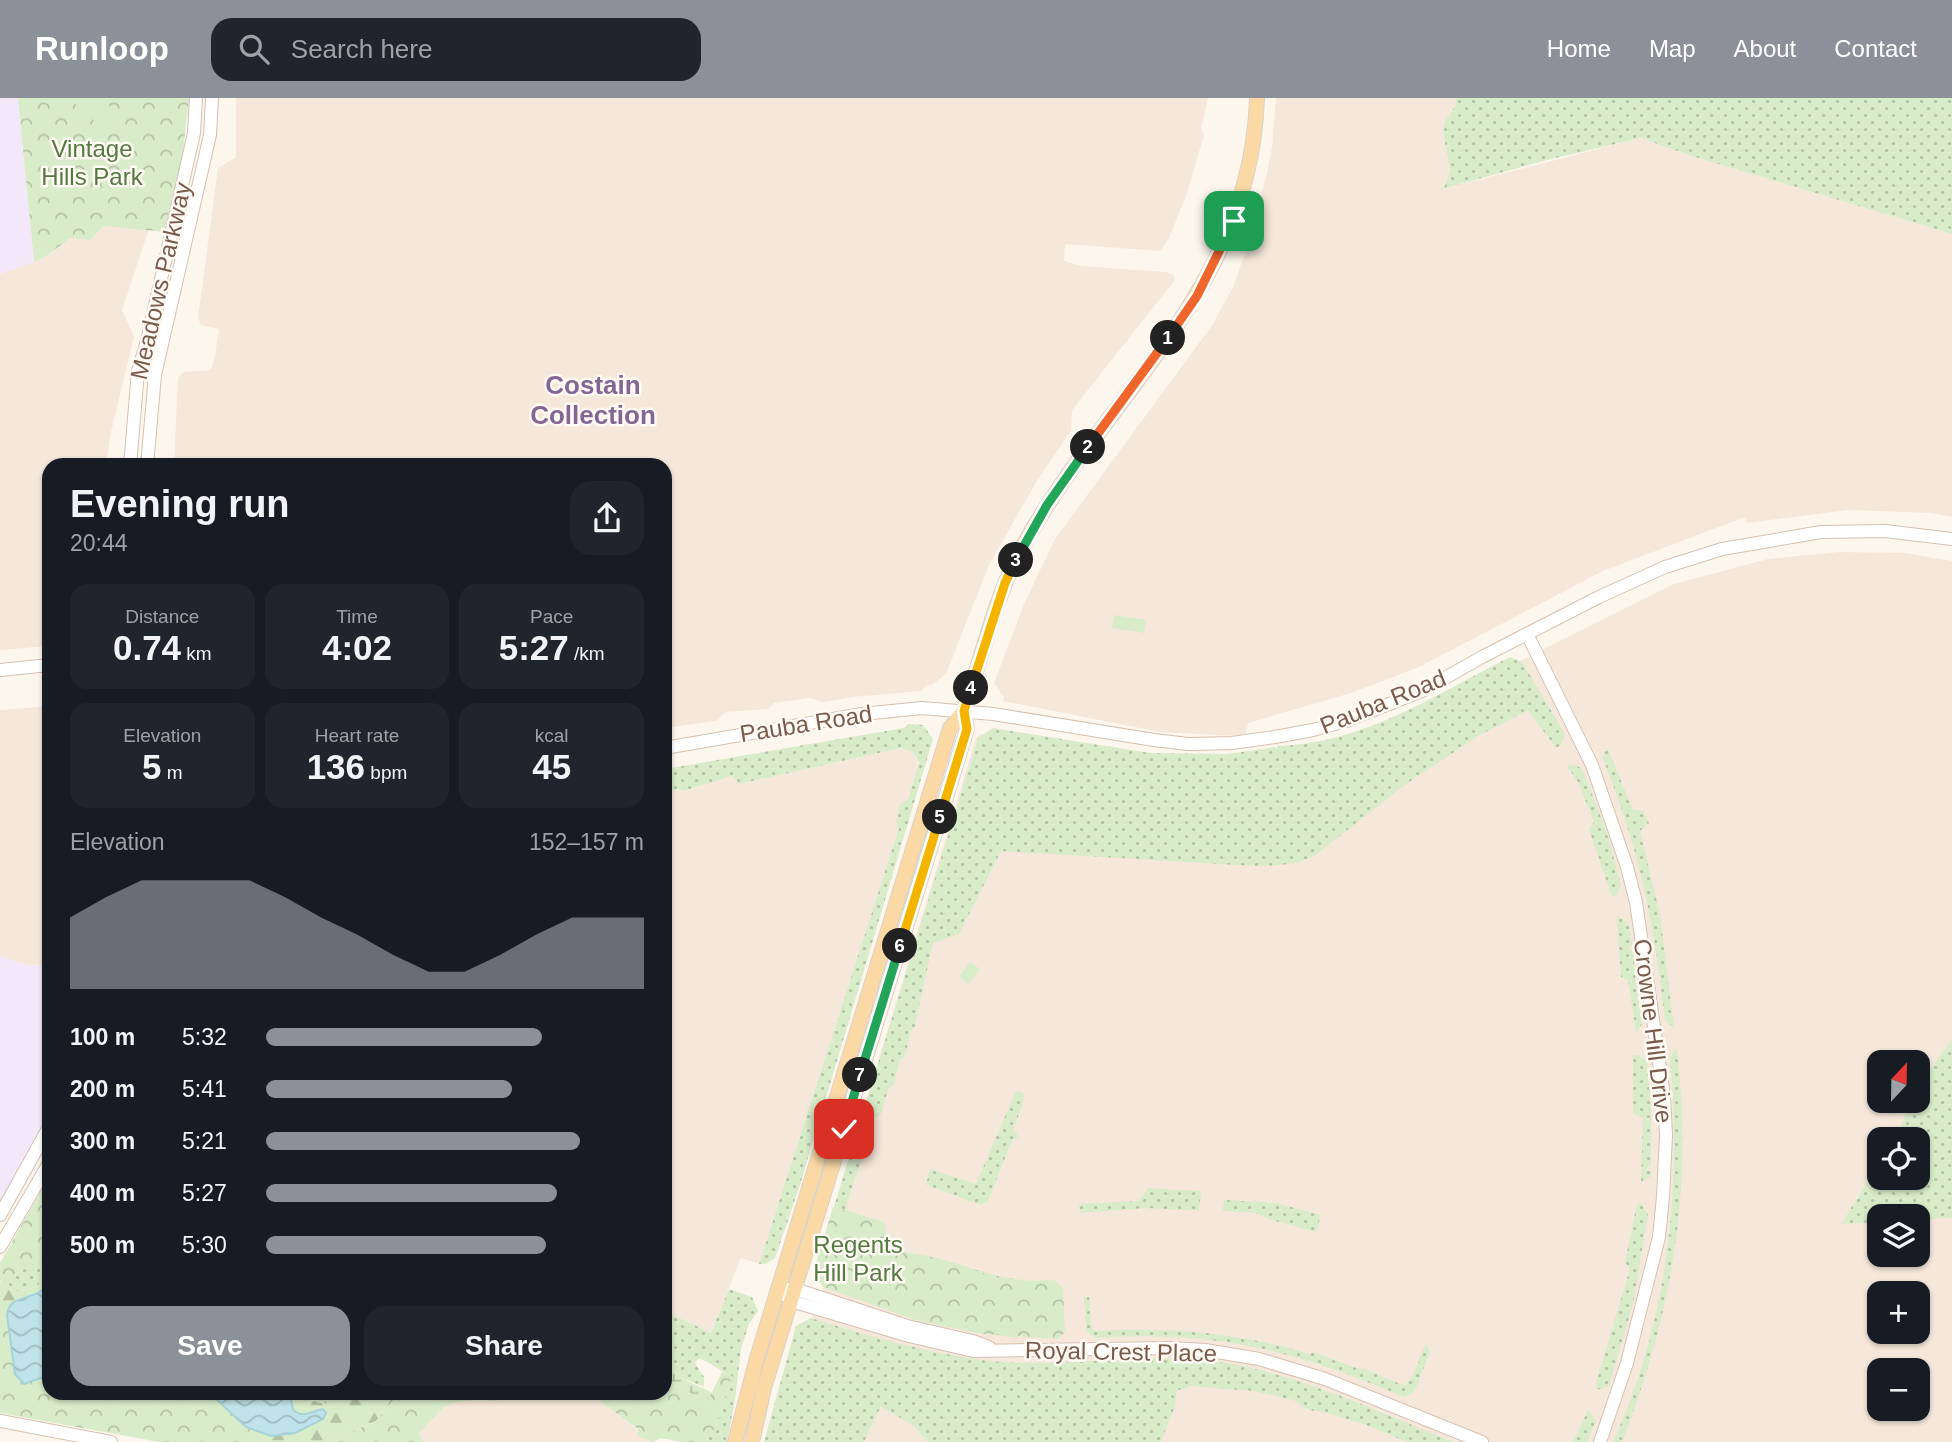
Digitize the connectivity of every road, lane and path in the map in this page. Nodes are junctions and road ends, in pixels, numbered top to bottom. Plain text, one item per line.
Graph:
1 (196, 98) edge
2 (212, 98) edge
3 (1257, 98) edge
4 (131, 458) edge
5 (147, 458) edge
6 (1952, 539) edge
7 (1527, 634) junction
8 (42, 666) edge
9 (0, 670) edge
10 (964, 711) junction
11 (672, 747) edge
12 (42, 1140) edge
13 (42, 1175) edge
14 (0, 1214) edge
15 (0, 1247) edge
16 (778, 1289) junction
17 (793, 1295) junction
18 (0, 1421) edge
19 (111, 1442) edge
20 (735, 1442) edge
21 (751, 1442) edge
22 (1482, 1442) edge
23 (1600, 1442) edge

1 - 4 street, Meadows Parkway
2 - 5 street, Meadows Parkway
3 - 10 main road
6 - 7 street, Pauba Road
7 - 10 street, Pauba Road
7 - 23 street, Crowne Hill Drive
8 - 9 street
10 - 11 street, Pauba Road
10 - 16 main road
10 - 17 main road
12 - 14 street
13 - 15 street
16 - 17 street, Royal Crest Place
16 - 20 main road
17 - 21 main road
17 - 22 street, Royal Crest Place
18 - 19 street

